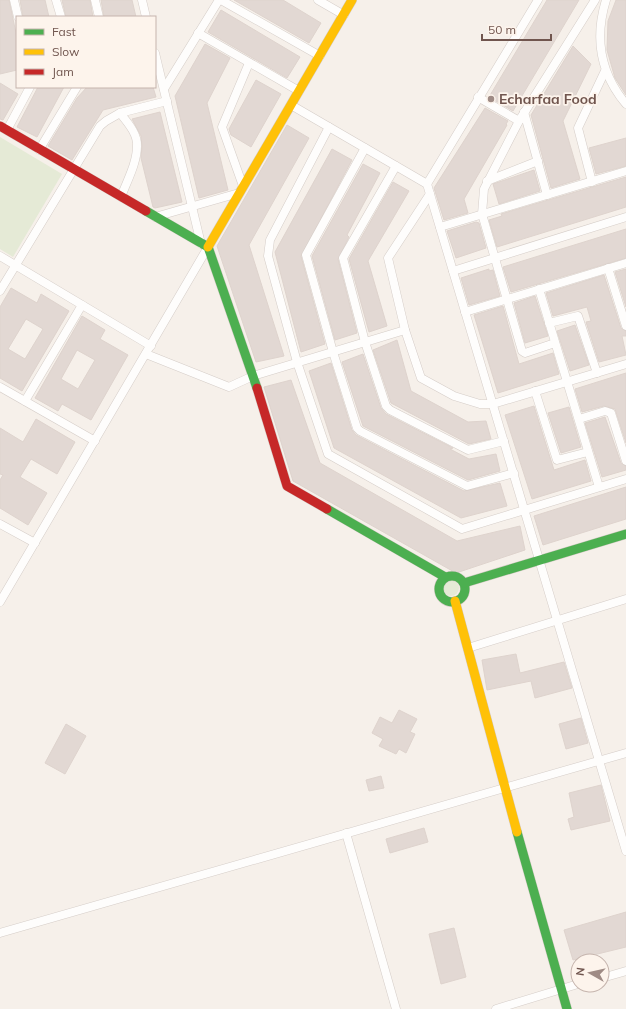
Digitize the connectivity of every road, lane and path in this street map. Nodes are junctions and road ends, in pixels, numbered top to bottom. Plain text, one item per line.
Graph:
1 (14, 0) edge
2 (56, 0) edge
3 (95, 0) edge
4 (142, 0) edge
5 (220, 0) edge
6 (318, 0) edge
7 (352, 0) edge
8 (538, 0) edge
9 (595, 0) edge
10 (606, 0) edge
11 (344, 15) junction
12 (18, 16) edge
13 (61, 16) edge
14 (99, 16) edge
15 (146, 16) edge
16 (198, 33) junction
17 (320, 56) junction
18 (156, 58) edge
19 (249, 63) junction
20 (605, 71) junction
21 (29, 88) edge
22 (76, 88) edge
23 (164, 89) junction
24 (299, 92) junction
25 (478, 97) junction
26 (167, 101) junction
27 (626, 104) edge
28 (291, 105) junction
29 (524, 112) junction
30 (120, 113) junction
31 (519, 121) junction
32 (329, 127) junction
33 (3, 128) edge
34 (365, 148) junction
35 (39, 150) junction
36 (538, 161) junction
37 (396, 166) junction
38 (73, 170) junction
39 (626, 171) edge
40 (487, 181) junction
41 (592, 182) junction
42 (427, 184) junction
43 (241, 190) junction
44 (430, 194) junction
45 (547, 195) junction
46 (121, 196) junction
47 (192, 206) junction
48 (482, 214) junction
49 (155, 217) junction
50 (626, 217) edge
51 (440, 227) junction
52 (204, 246) junction
53 (0, 256) edge
54 (494, 258) junction
55 (626, 263) edge
56 (16, 265) junction
57 (608, 268) junction
58 (453, 271) junction
59 (539, 289) junction
60 (0, 291) edge
61 (506, 299) junction
62 (82, 305) junction
63 (465, 312) junction
64 (549, 323) junction
65 (626, 326) edge
66 (405, 330) junction
67 (365, 342) junction
68 (555, 343) junction
69 (151, 346) junction
70 (333, 352) junction
71 (146, 354) junction
72 (298, 362) junction
73 (626, 364) edge
74 (596, 373) junction
75 (253, 376) junction
76 (567, 382) junction
77 (0, 387) edge
78 (535, 391) junction
79 (25, 401) junction
80 (493, 404) junction
81 (579, 419) junction
82 (95, 441) junction
83 (504, 441) junction
84 (588, 452) junction
85 (626, 461) edge
86 (514, 473) junction
87 (626, 479) edge
88 (599, 487) junction
89 (525, 510) junction
90 (0, 524) edge
91 (626, 534) edge
92 (35, 543) junction
93 (540, 560) junction
94 (445, 577) junction
95 (464, 583) junction
96 (3, 590) edge
97 (626, 599) edge
98 (455, 601) junction
99 (0, 602) edge
100 (558, 620) junction
101 (468, 648) junction
102 (626, 753) edge
103 (599, 761) junction
104 (505, 788) junction
105 (346, 834) junction
106 (626, 851) edge
107 (0, 933) edge
108 (626, 971) edge
109 (610, 976) edge
110 (570, 986) edge
111 (562, 989) junction
112 (396, 1009) edge
113 (496, 1009) edge
114 (567, 1009) edge

1 - 12 street
2 - 13 street
3 - 14 street
4 - 15 street
5 - 16 street
5 - 17 street
6 - 11 street
7 - 11 street
8 - 25 street
9 - 29 street
10 - 20 street
11 - 17 street
16 - 19 street
16 - 23 street
17 - 24 street
18 - 23 street
19 - 24 street
19 - 43 street
20 - 27 street
20 - 41 street
21 - 33 street
22 - 35 street
23 - 26 street
24 - 28 street
25 - 31 street
25 - 42 street
26 - 30 street
26 - 47 street
28 - 32 street
28 - 43 street
29 - 31 street
29 - 36 street
30 - 38 street
30 - 46 street
31 - 40 street
32 - 34 street
32 - 72 street
33 - 35 street
34 - 37 street
34 - 70 street
35 - 38 street
36 - 40 street
36 - 45 street
37 - 42 street
37 - 67 street
38 - 46 street
38 - 56 street
39 - 41 street
40 - 48 street
41 - 45 street
42 - 44 street
43 - 47 street
43 - 52 street
44 - 51 street
44 - 66 street
45 - 48 street
46 - 49 street
47 - 49 street
47 - 52 street
48 - 51 street
48 - 54 street
49 - 52 street
50 - 54 street
51 - 58 street
52 - 69 street
52 - 75 street
53 - 56 street
54 - 58 street
54 - 61 street
55 - 57 street
56 - 60 street
56 - 62 street
57 - 59 street
57 - 65 street
58 - 63 street
59 - 61 street
59 - 64 street
61 - 63 street
61 - 68 street
62 - 69 street
62 - 79 street
63 - 80 street
64 - 68 street
64 - 74 street
66 - 67 street
66 - 80 street
67 - 70 street
67 - 83 street
68 - 76 street
69 - 71 street
70 - 72 street
70 - 86 street
71 - 75 street
71 - 82 street
72 - 75 street
72 - 89 street
73 - 74 street
74 - 76 street
75 - 94 street
76 - 78 street
76 - 81 street
77 - 79 street
78 - 80 street
78 - 84 street
79 - 82 street
80 - 83 street
81 - 84 street
81 - 85 street
82 - 92 street
83 - 86 street
84 - 88 street
86 - 89 street
87 - 88 street
88 - 89 street
89 - 93 street
90 - 92 street
91 - 93 street
92 - 96 street
93 - 95 street
93 - 100 street
94 - 95 street
94 - 98 street
95 - 98 street
96 - 99 street
97 - 100 street
98 - 101 street
100 - 101 street
100 - 103 street
101 - 104 street
102 - 103 street
103 - 104 street
103 - 106 street
104 - 105 street
104 - 111 street
105 - 107 street
105 - 112 street
108 - 109 street
110 - 111 street
111 - 113 street
111 - 114 street

